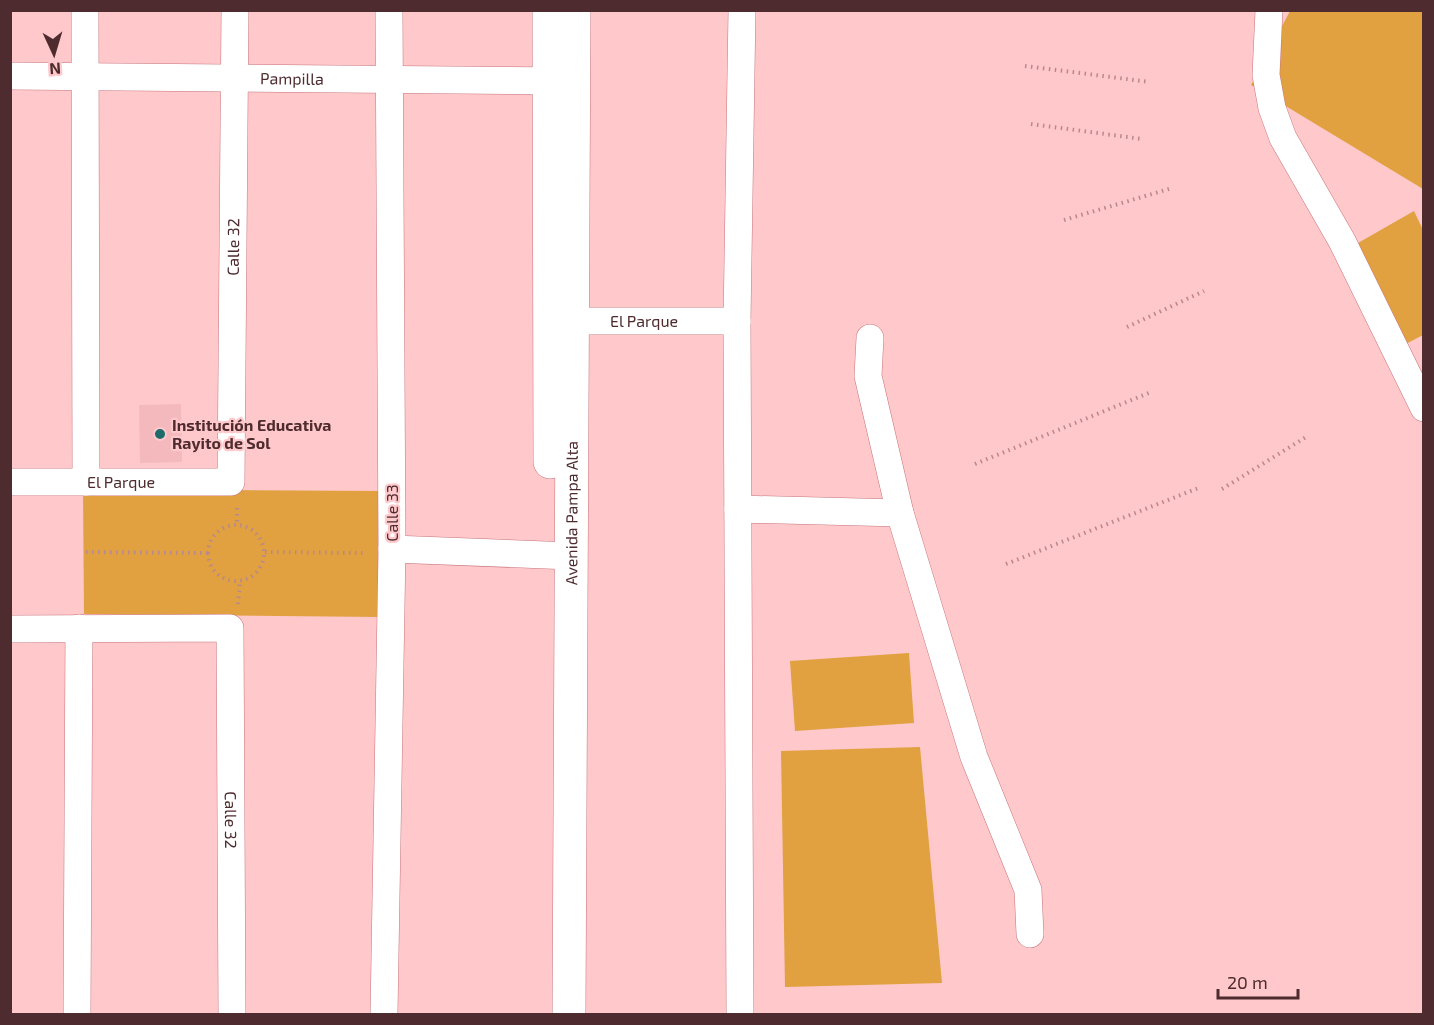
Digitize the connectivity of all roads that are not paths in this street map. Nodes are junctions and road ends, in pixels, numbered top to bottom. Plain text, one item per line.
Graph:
1 (85, 10) edge
2 (235, 10) edge
3 (389, 10) edge
4 (549, 10) edge
5 (574, 10) edge
6 (742, 10) edge
7 (1269, 10) edge
8 (10, 76) edge
9 (84, 77) junction
10 (235, 78) junction
11 (390, 78) junction
12 (561, 81) junction
13 (561, 321) junction
14 (737, 321) junction
15 (870, 338) dead end
16 (1424, 408) edge
17 (10, 482) edge
18 (86, 482) junction
19 (231, 482) joint
20 (738, 509) junction
21 (900, 513) junction
22 (392, 549) junction
23 (561, 555) junction
24 (79, 628) junction
25 (10, 629) edge
26 (1030, 934) dead end
27 (76, 1014) edge
28 (232, 1014) edge
29 (384, 1014) edge
30 (547, 1014) edge
31 (569, 1014) edge
32 (740, 1014) edge

1 - 9 street
2 - 10 street, Calle 32
3 - 11 street, Calle 33
4 - 12 street, Avenida Pampa Alta
5 - 12 street, Avenida Pampa Alta
6 - 14 street
7 - 16 street
8 - 9 street, Pampilla
9 - 10 street, Pampilla
9 - 18 street
10 - 11 street, Pampilla
10 - 19 street, Calle 32
11 - 12 street, Pampilla
11 - 22 street, Calle 33
12 - 13 street, Avenida Pampa Alta
13 - 14 street, El Parque
13 - 23 street, Avenida Pampa Alta
14 - 20 street
15 - 21 street
17 - 18 street, El Parque
18 - 19 street, El Parque
20 - 21 street
20 - 32 street
21 - 26 street
22 - 23 street
22 - 29 street, Calle 33
23 - 30 street, Avenida Pampa Alta
23 - 31 street, Avenida Pampa Alta
24 - 25 street
24 - 27 street
24 - 28 street, Calle 32

